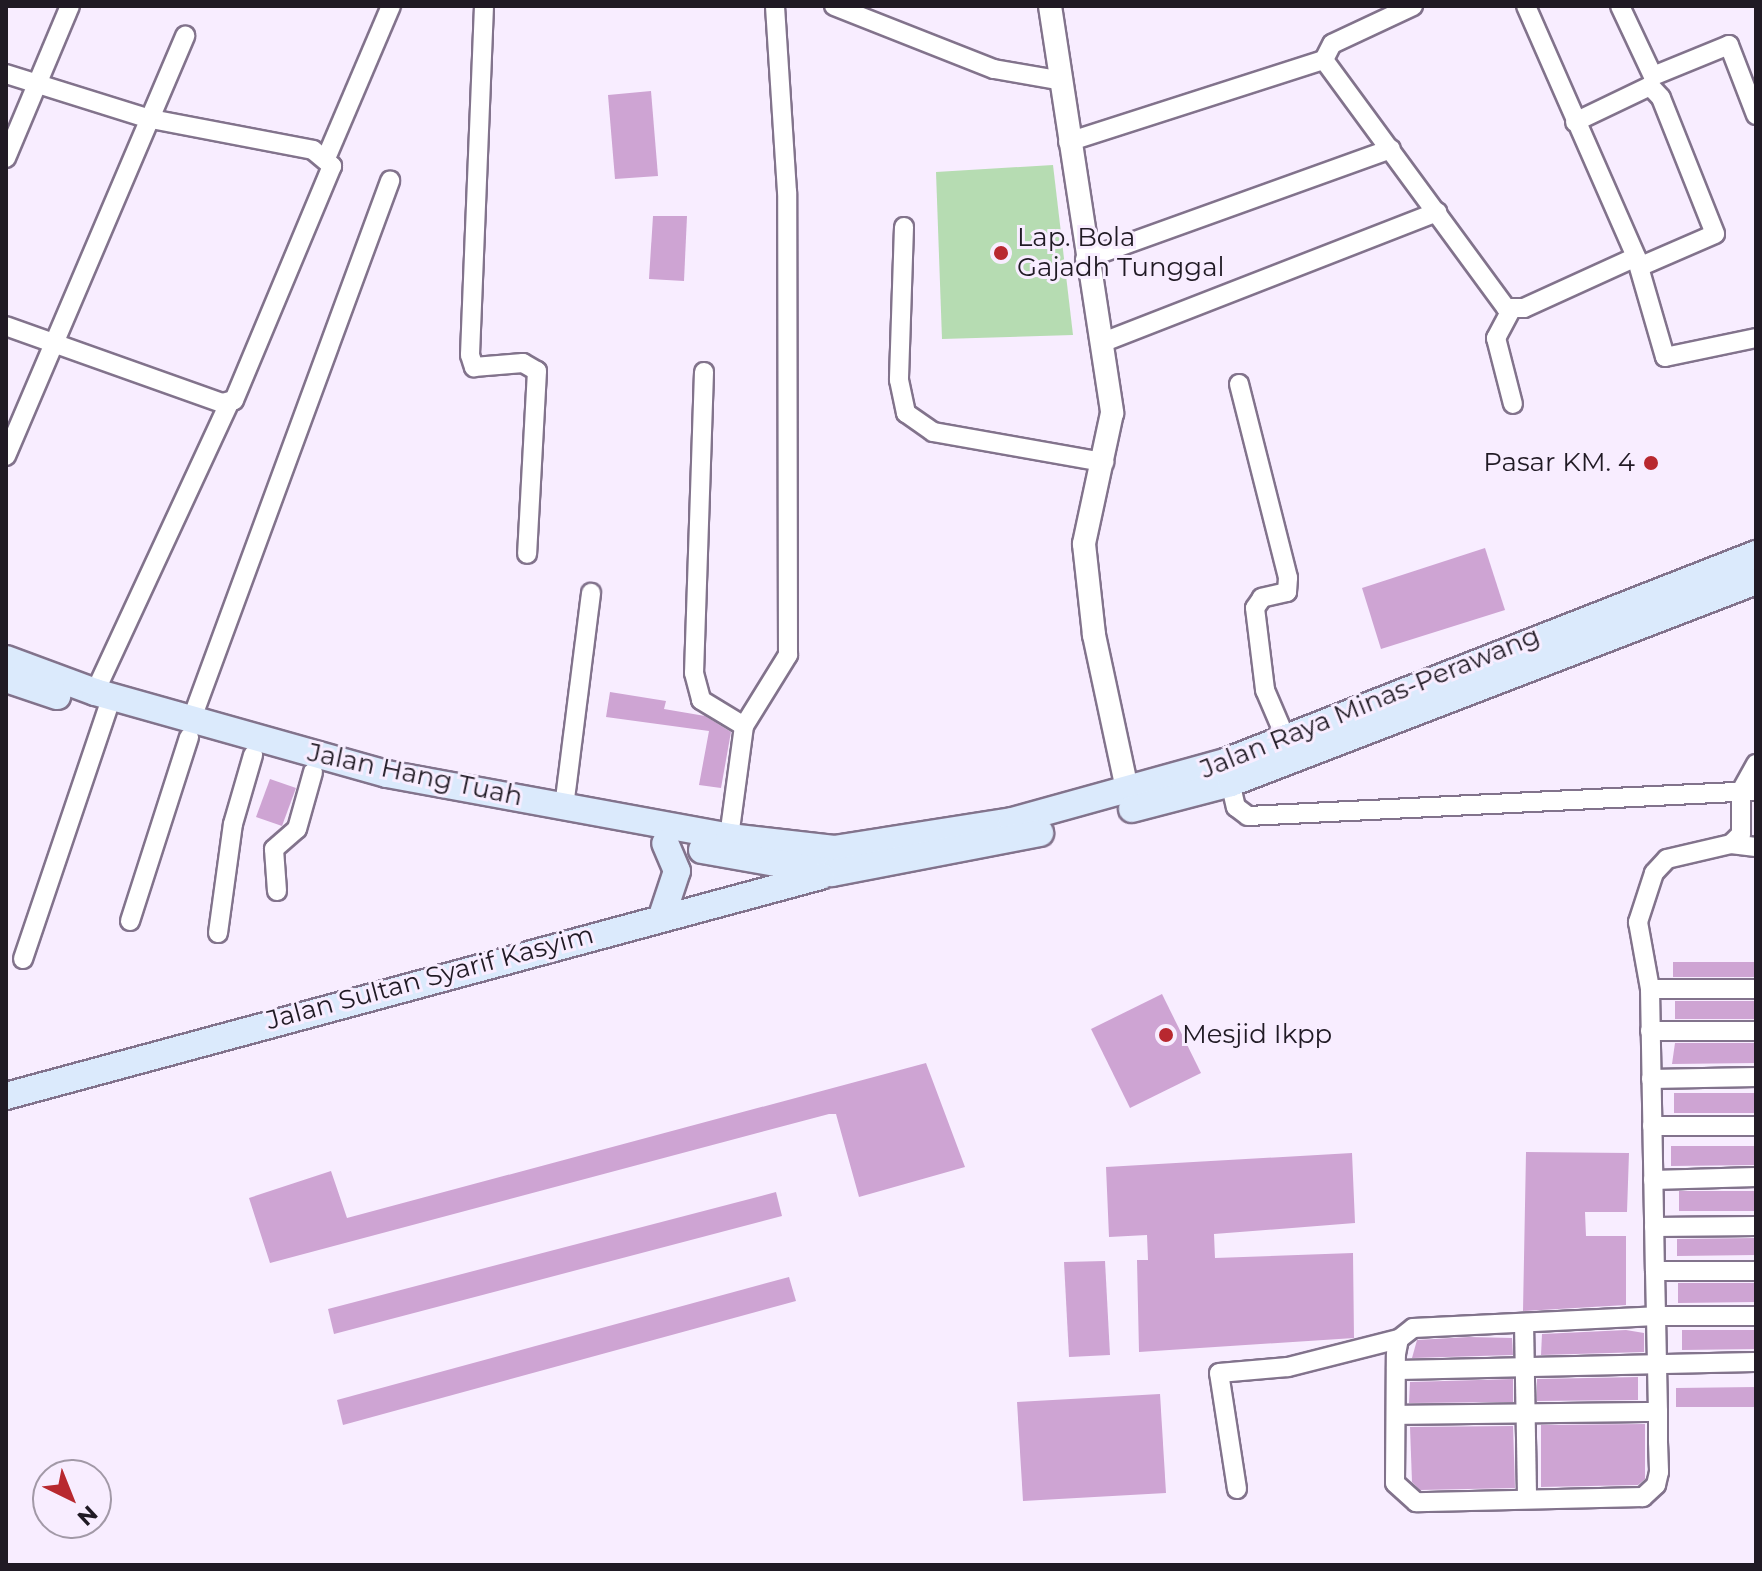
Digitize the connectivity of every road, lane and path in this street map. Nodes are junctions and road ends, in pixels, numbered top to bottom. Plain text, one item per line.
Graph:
1 (70, 6) edge
2 (391, 6) edge
3 (484, 6) edge
4 (775, 6) edge
5 (834, 6) edge
6 (1050, 6) edge
7 (1413, 6) edge
8 (1526, 6) edge
9 (1620, 6) edge
10 (1374, 14) edge
11 (185, 36) dead end
12 (1324, 60) junction
13 (6, 74) edge
14 (1058, 80) junction
15 (37, 84) junction
16 (1756, 115) edge
17 (146, 118) junction
18 (1575, 122) junction
19 (1068, 142) junction
20 (1391, 149) junction
21 (327, 156) junction
22 (6, 158) edge
23 (390, 181) dead end
24 (1437, 212) junction
25 (904, 227) dead end
26 (1085, 259) junction
27 (1639, 261) junction
28 (1511, 310) junction
29 (6, 326) edge
30 (1756, 338) edge
31 (1101, 343) junction
32 (56, 344) junction
33 (704, 372) dead end
34 (1239, 384) dead end
35 (229, 403) junction
36 (1513, 404) dead end
37 (6, 456) edge
38 (1104, 462) junction
39 (527, 554) dead end
40 (1756, 554) edge
41 (1756, 581) edge
42 (591, 593) dead end
43 (6, 659) edge
44 (6, 679) edge
45 (105, 701) junction
46 (744, 726) junction
47 (190, 729) junction
48 (1286, 739) junction
49 (253, 755) junction
50 (1756, 764) edge
51 (313, 772) junction
52 (1228, 773) junction
53 (1749, 791) edge
54 (1128, 793) junction
55 (564, 807) junction
56 (729, 837) junction
57 (665, 843) junction
58 (1731, 844) junction
59 (1756, 847) edge
60 (833, 861) junction
61 (277, 891) dead end
62 (663, 913) junction
63 (130, 921) dead end
64 (218, 933) dead end
65 (23, 959) dead end
66 (1650, 989) junction
67 (1756, 989) edge
68 (1650, 1031) junction
69 (1756, 1031) edge
70 (1756, 1077) edge
71 (1651, 1079) junction
72 (6, 1096) edge
73 (1652, 1126) junction
74 (1756, 1126) edge
75 (1756, 1177) edge
76 (1653, 1180) junction
77 (1756, 1226) edge
78 (1654, 1227) junction
79 (1655, 1271) junction
80 (1756, 1271) edge
81 (1656, 1316) junction
82 (1756, 1316) edge
83 (1524, 1323) junction
84 (1399, 1339) junction
85 (1756, 1362) edge
86 (1657, 1365) junction
87 (1524, 1369) junction
88 (1396, 1370) junction
89 (1658, 1412) junction
90 (1397, 1415) junction
91 (1525, 1415) junction
92 (1237, 1489) dead end
93 (1527, 1496) junction

1 - 15 street
2 - 21 street
3 - 39 street
4 - 46 street
5 - 14 street
6 - 14 street
7 - 10 street
8 - 18 street
9 - 16 street
10 - 12 street
11 - 17 street
12 - 19 street
12 - 20 street
13 - 15 street
14 - 19 street
15 - 17 street
15 - 22 street
17 - 21 street
17 - 32 street
18 - 27 street
18 - 27 street
19 - 26 street
20 - 24 street
20 - 26 street
21 - 35 street
23 - 47 street
24 - 28 street
24 - 31 street
25 - 38 street
26 - 31 street
27 - 28 street
27 - 30 street
28 - 36 street
29 - 32 street
31 - 38 street
32 - 35 street
32 - 37 street
33 - 46 street
34 - 48 street
35 - 45 street
38 - 54 street
40 - 48 main road, Jalan Raya Minas-Perawang
41 - 52 main road, Jalan Raya Minas-Perawang
42 - 55 street
43 - 45 main road, Jalan Hang Tuah
44 - 45 main road, Jalan Hang Tuah
45 - 47 main road, Jalan Hang Tuah
45 - 65 street
46 - 56 street
47 - 49 main road, Jalan Hang Tuah
47 - 55 main road, Jalan Hang Tuah
47 - 63 street
48 - 52 main road, Jalan Raya Minas-Perawang
49 - 51 main road, Jalan Hang Tuah
49 - 64 street
50 - 53 street
51 - 57 main road, Jalan Hang Tuah
51 - 61 street
52 - 53 street
52 - 54 main road, Jalan Raya Minas-Perawang
52 - 60 main road, Jalan Raya Minas-Perawang
53 - 58 street
54 - 60 main road, Jalan Raya Minas-Perawang
55 - 56 main road, Jalan Hang Tuah
56 - 60 main road, Jalan Hang Tuah
57 - 60 main road, Jalan Hang Tuah
57 - 62 main road
58 - 59 street
58 - 66 street
60 - 62 main road, Jalan Sultan Syarif Kasyim
62 - 72 main road, Jalan Sultan Syarif Kasyim
66 - 67 street
66 - 68 street
68 - 69 street
68 - 71 street
70 - 71 street
71 - 73 street
73 - 74 street
73 - 76 street
75 - 76 street
76 - 78 street
77 - 78 street
78 - 79 street
79 - 80 street
79 - 81 street
81 - 82 street
81 - 83 street
81 - 86 street
83 - 84 street
83 - 87 street
84 - 88 street
84 - 92 street
85 - 86 street
86 - 87 street
86 - 89 street
87 - 88 street
87 - 91 street
88 - 90 street
89 - 91 street
89 - 93 street
90 - 91 street
90 - 93 street
91 - 93 street

